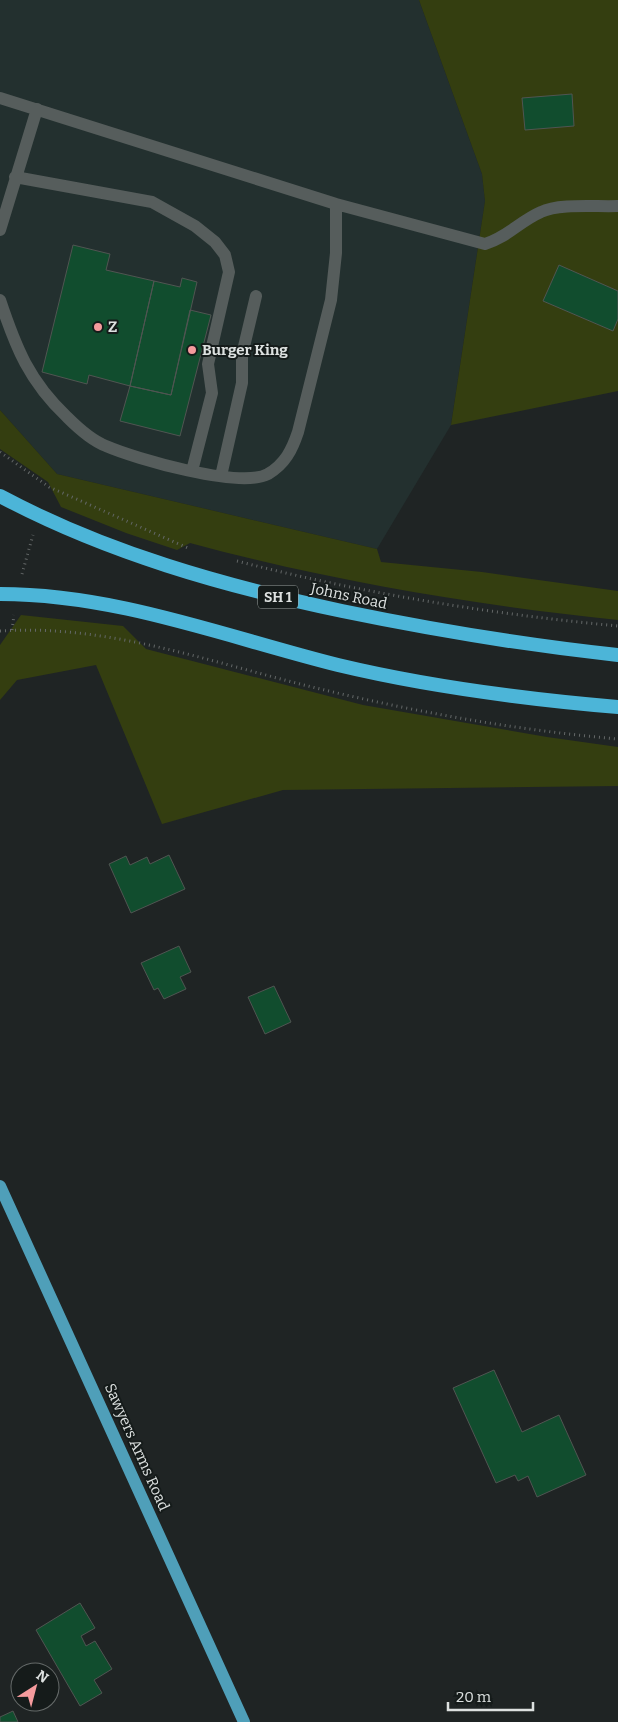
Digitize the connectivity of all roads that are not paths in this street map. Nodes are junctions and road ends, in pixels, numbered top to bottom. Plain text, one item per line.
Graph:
1 (0, 98) edge
2 (37, 109) junction
3 (15, 177) junction
4 (336, 204) junction
5 (618, 206) edge
6 (0, 230) edge
7 (256, 296) dead end
8 (0, 300) edge
9 (192, 471) junction
10 (221, 476) junction
11 (0, 496) edge
12 (0, 594) edge
13 (618, 655) edge
14 (618, 707) edge
15 (0, 1186) edge
16 (244, 1722) edge

1 - 2 lane
2 - 3 lane
2 - 4 lane
3 - 6 lane
3 - 9 lane
4 - 5 lane
4 - 10 lane
7 - 10 lane
8 - 9 lane
9 - 10 lane
11 - 13 highway, Johns Road / SH 1
12 - 14 highway
15 - 16 main road, Sawyers Arms Road

